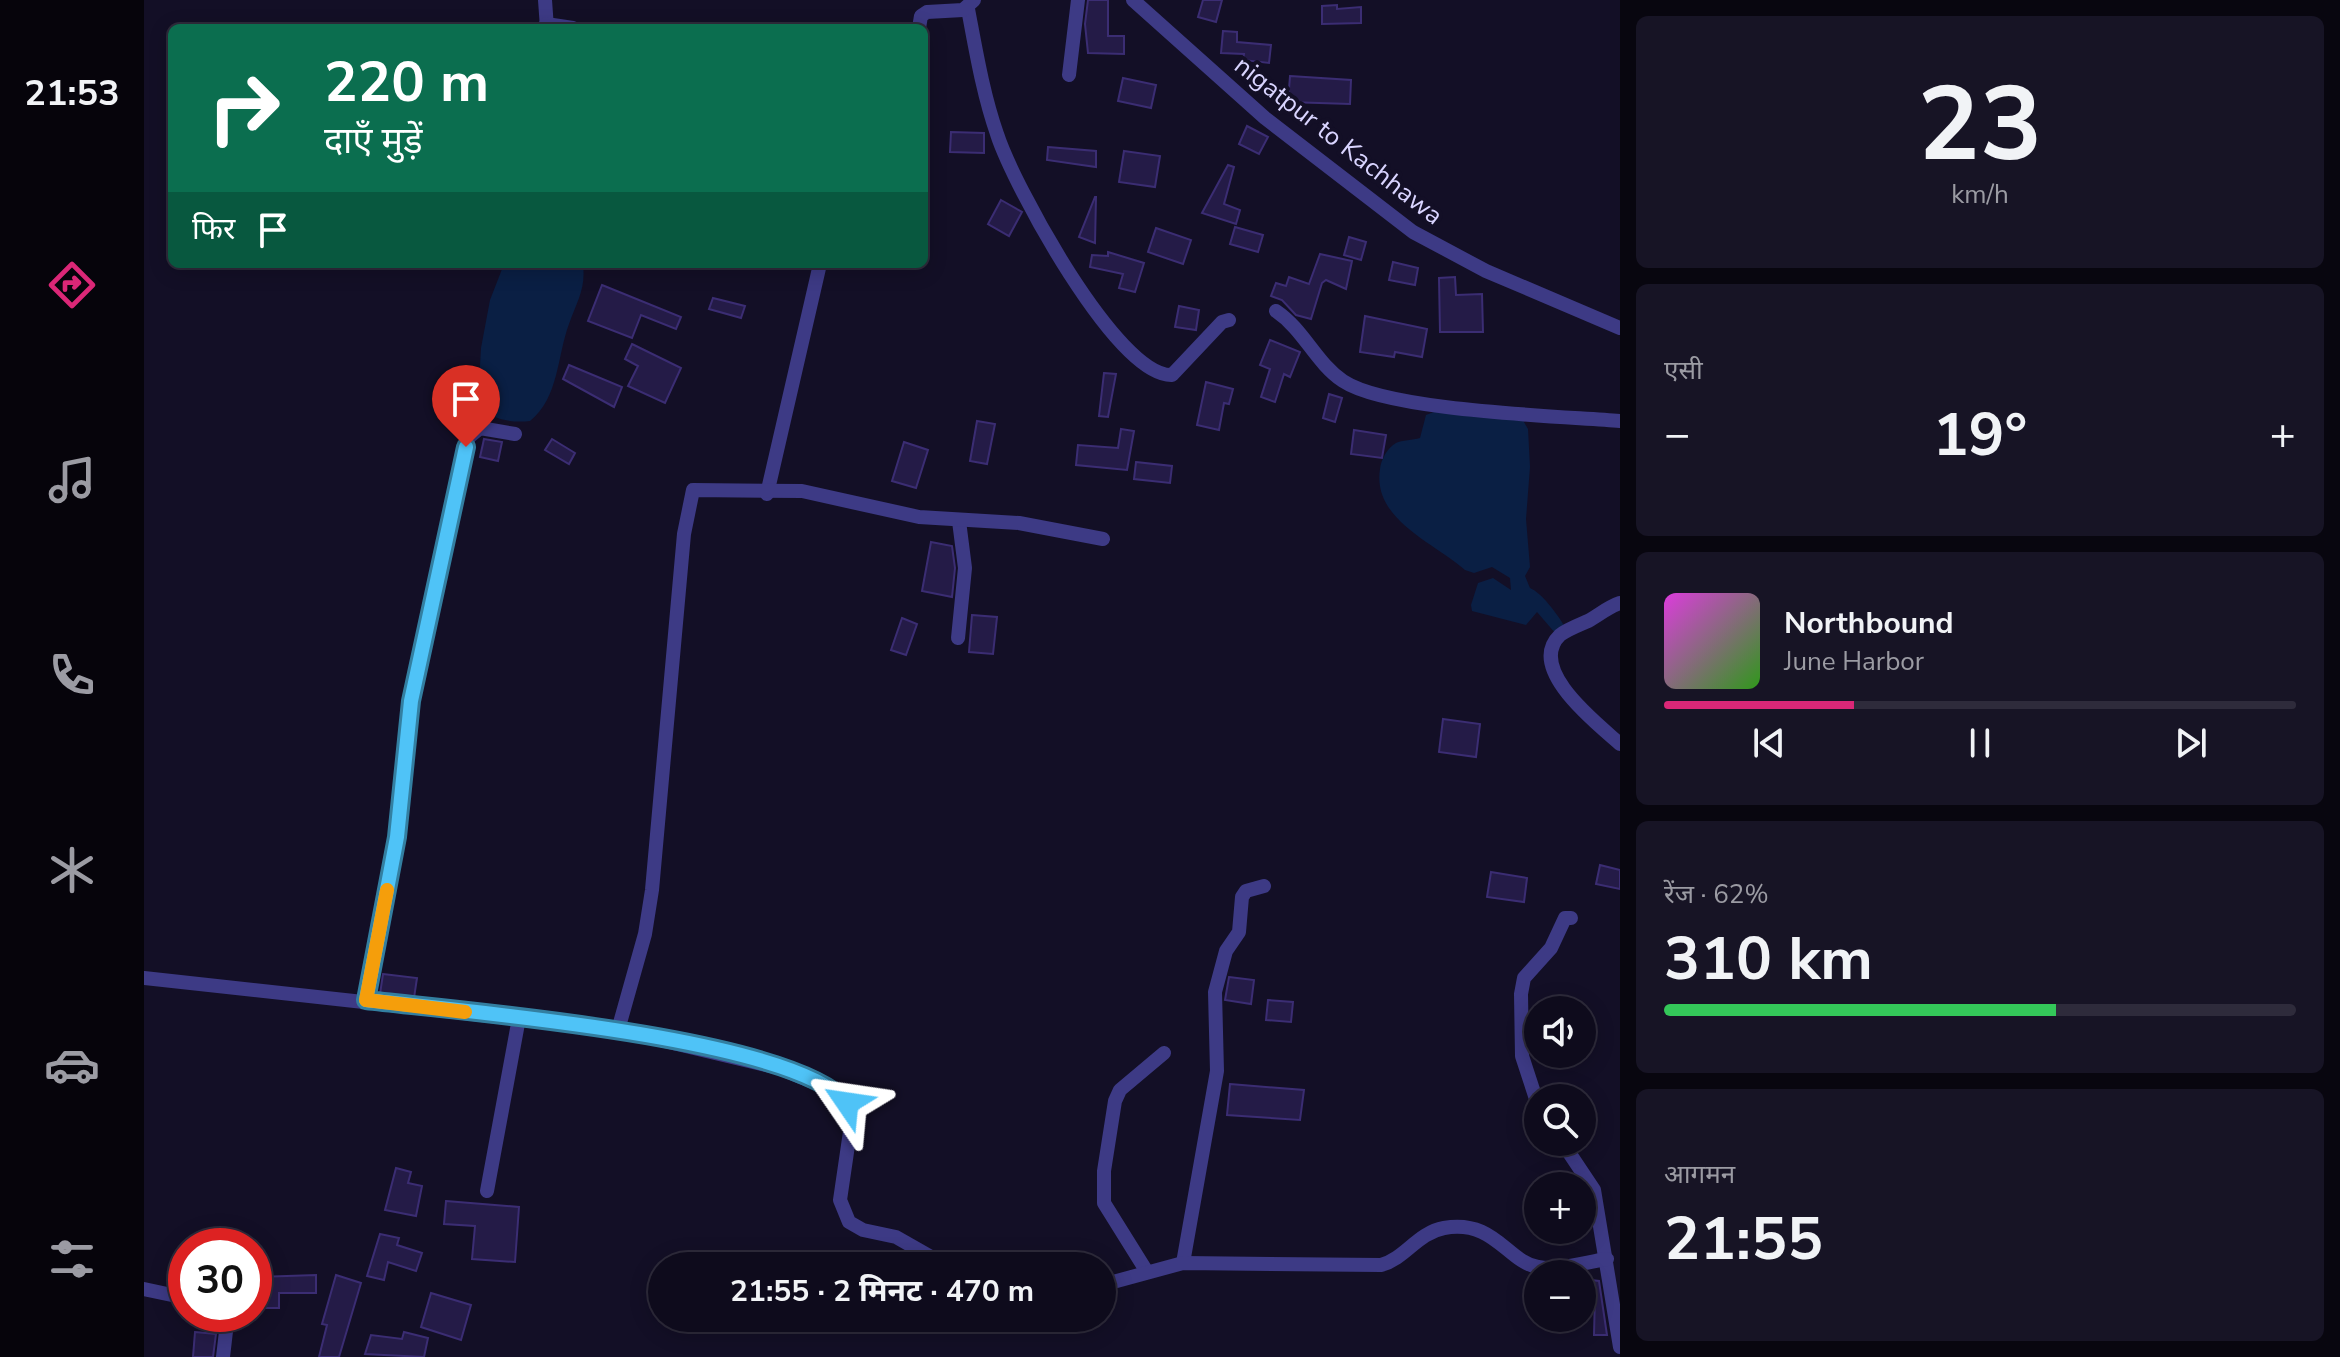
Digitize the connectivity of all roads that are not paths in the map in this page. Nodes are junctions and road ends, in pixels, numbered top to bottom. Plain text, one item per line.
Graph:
1 (545, 0) edge
2 (1078, 0) edge
3 (1139, 2) edge
4 (971, 4) edge
5 (546, 24) edge
6 (920, 24) edge
7 (1069, 75) dead end
8 (819, 268) edge
9 (1276, 311) dead end
10 (1229, 320) dead end
11 (1620, 328) edge
12 (1620, 421) edge
13 (515, 434) dead end
14 (767, 494) junction
15 (959, 521) junction
16 (1103, 539) dead end
17 (1620, 603) edge
18 (958, 638) dead end
19 (1620, 744) edge
20 (1264, 886) dead end
21 (1571, 918) dead end
22 (144, 978) edge
23 (366, 1000) junction
24 (519, 1018) junction
25 (618, 1030) junction
26 (1164, 1053) dead end
27 (1529, 1084) edge
28 (1571, 1156) edge
29 (487, 1191) dead end
30 (922, 1252) edge
31 (1607, 1259) junction
32 (1183, 1263) junction
33 (1147, 1272) junction
34 (1116, 1281) edge
35 (144, 1289) edge
36 (168, 1294) edge
37 (226, 1332) edge
38 (1620, 1347) edge
39 (223, 1357) edge

1 - 5 street
2 - 7 street
3 - 11 street, nigatpur to Kachhawa
4 - 6 street
4 - 10 street
8 - 14 street
9 - 12 street
13 - 23 street
14 - 15 street
14 - 25 street
15 - 16 street
15 - 18 street
17 - 19 street
20 - 32 street
21 - 27 street
22 - 23 street
23 - 24 street
24 - 25 street
24 - 29 street
25 - 30 street
26 - 33 street
28 - 31 street
31 - 32 street
31 - 38 street
32 - 33 street
33 - 34 street
35 - 36 street
37 - 39 street

